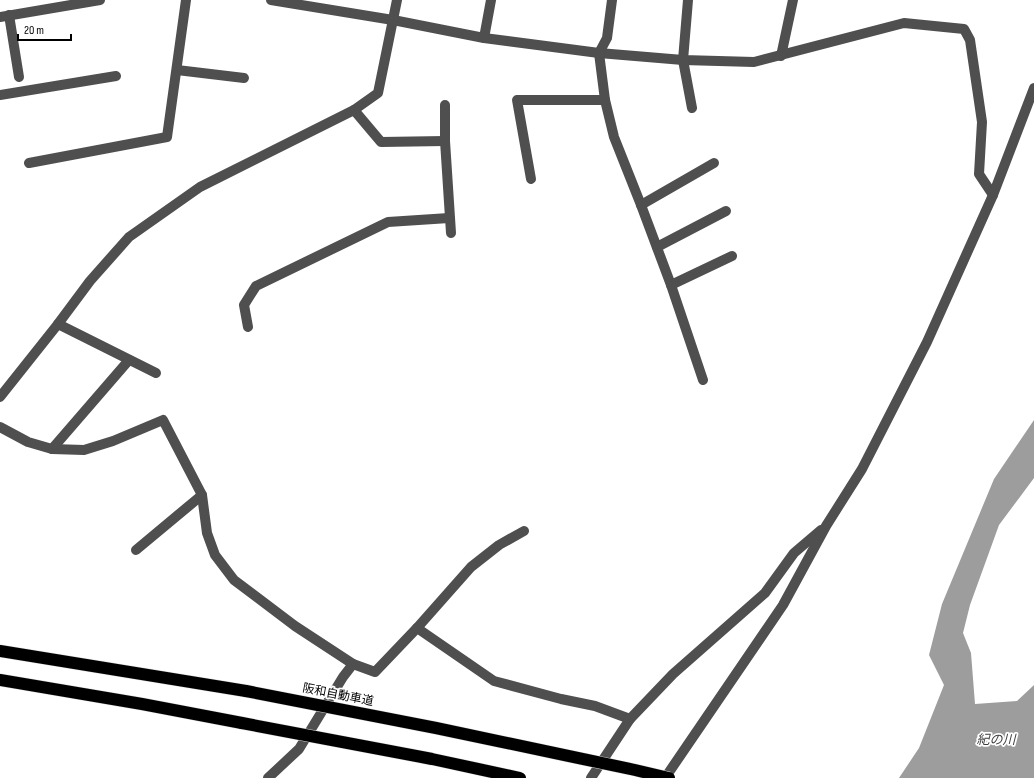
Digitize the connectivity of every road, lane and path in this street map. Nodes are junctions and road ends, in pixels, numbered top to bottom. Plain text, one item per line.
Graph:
1 (100, 0) edge
2 (186, 0) edge
3 (272, 0) edge
4 (398, 0) edge
5 (491, 0) edge
6 (612, 0) edge
7 (688, 0) edge
8 (793, 0) edge
9 (313, 3) edge
10 (4, 16) edge
11 (393, 20) junction
12 (484, 38) junction
13 (599, 53) junction
14 (781, 56) junction
15 (683, 60) junction
16 (176, 70) junction
17 (116, 76) dead end
18 (19, 77) dead end
19 (244, 78) dead end
20 (1034, 88) edge
21 (0, 95) edge
22 (605, 100) junction
23 (445, 105) dead end
24 (692, 108) dead end
25 (354, 110) junction
26 (445, 140) junction
27 (714, 163) dead end
28 (29, 164) dead end
29 (531, 179) dead end
30 (992, 195) junction
31 (641, 204) junction
32 (726, 211) dead end
33 (449, 218) junction
34 (451, 233) dead end
35 (657, 247) junction
36 (732, 256) dead end
37 (672, 285) junction
38 (58, 324) junction
39 (248, 327) dead end
40 (129, 360) junction
41 (156, 373) dead end
42 (703, 380) dead end
43 (0, 397) edge
44 (0, 426) edge
45 (52, 449) junction
46 (202, 495) junction
47 (826, 526) junction
48 (524, 531) dead end
49 (136, 550) dead end
50 (417, 628) junction
51 (0, 651) edge
52 (353, 664) junction
53 (0, 680) edge
54 (630, 719) junction
55 (268, 778) edge
56 (520, 778) edge
57 (591, 778) edge
58 (665, 778) edge
59 (669, 778) edge

1 - 10 street
2 - 16 street
3 - 9 street
4 - 11 street
5 - 12 street
6 - 13 street
7 - 15 street
8 - 14 street
9 - 11 street
10 - 18 street
11 - 12 street
11 - 25 street
12 - 13 street
13 - 15 street
13 - 22 street
14 - 15 street
14 - 30 street
15 - 24 street
16 - 19 street
16 - 28 street
17 - 21 street
20 - 30 street
22 - 29 street
22 - 31 street
23 - 26 street
25 - 26 street
25 - 38 street
26 - 33 street
27 - 31 street
30 - 47 street
31 - 35 street
32 - 35 street
33 - 34 street
33 - 39 street
35 - 37 street
36 - 37 street
37 - 42 street
38 - 40 street
38 - 43 street
40 - 41 street
40 - 45 street
44 - 45 street
45 - 46 street
46 - 49 street
46 - 52 street
47 - 54 street
47 - 58 street
48 - 50 street
50 - 52 street
50 - 54 street
51 - 59 highway, 阪和自動車道, bridge
52 - 55 street
53 - 56 highway, bridge
54 - 57 street

